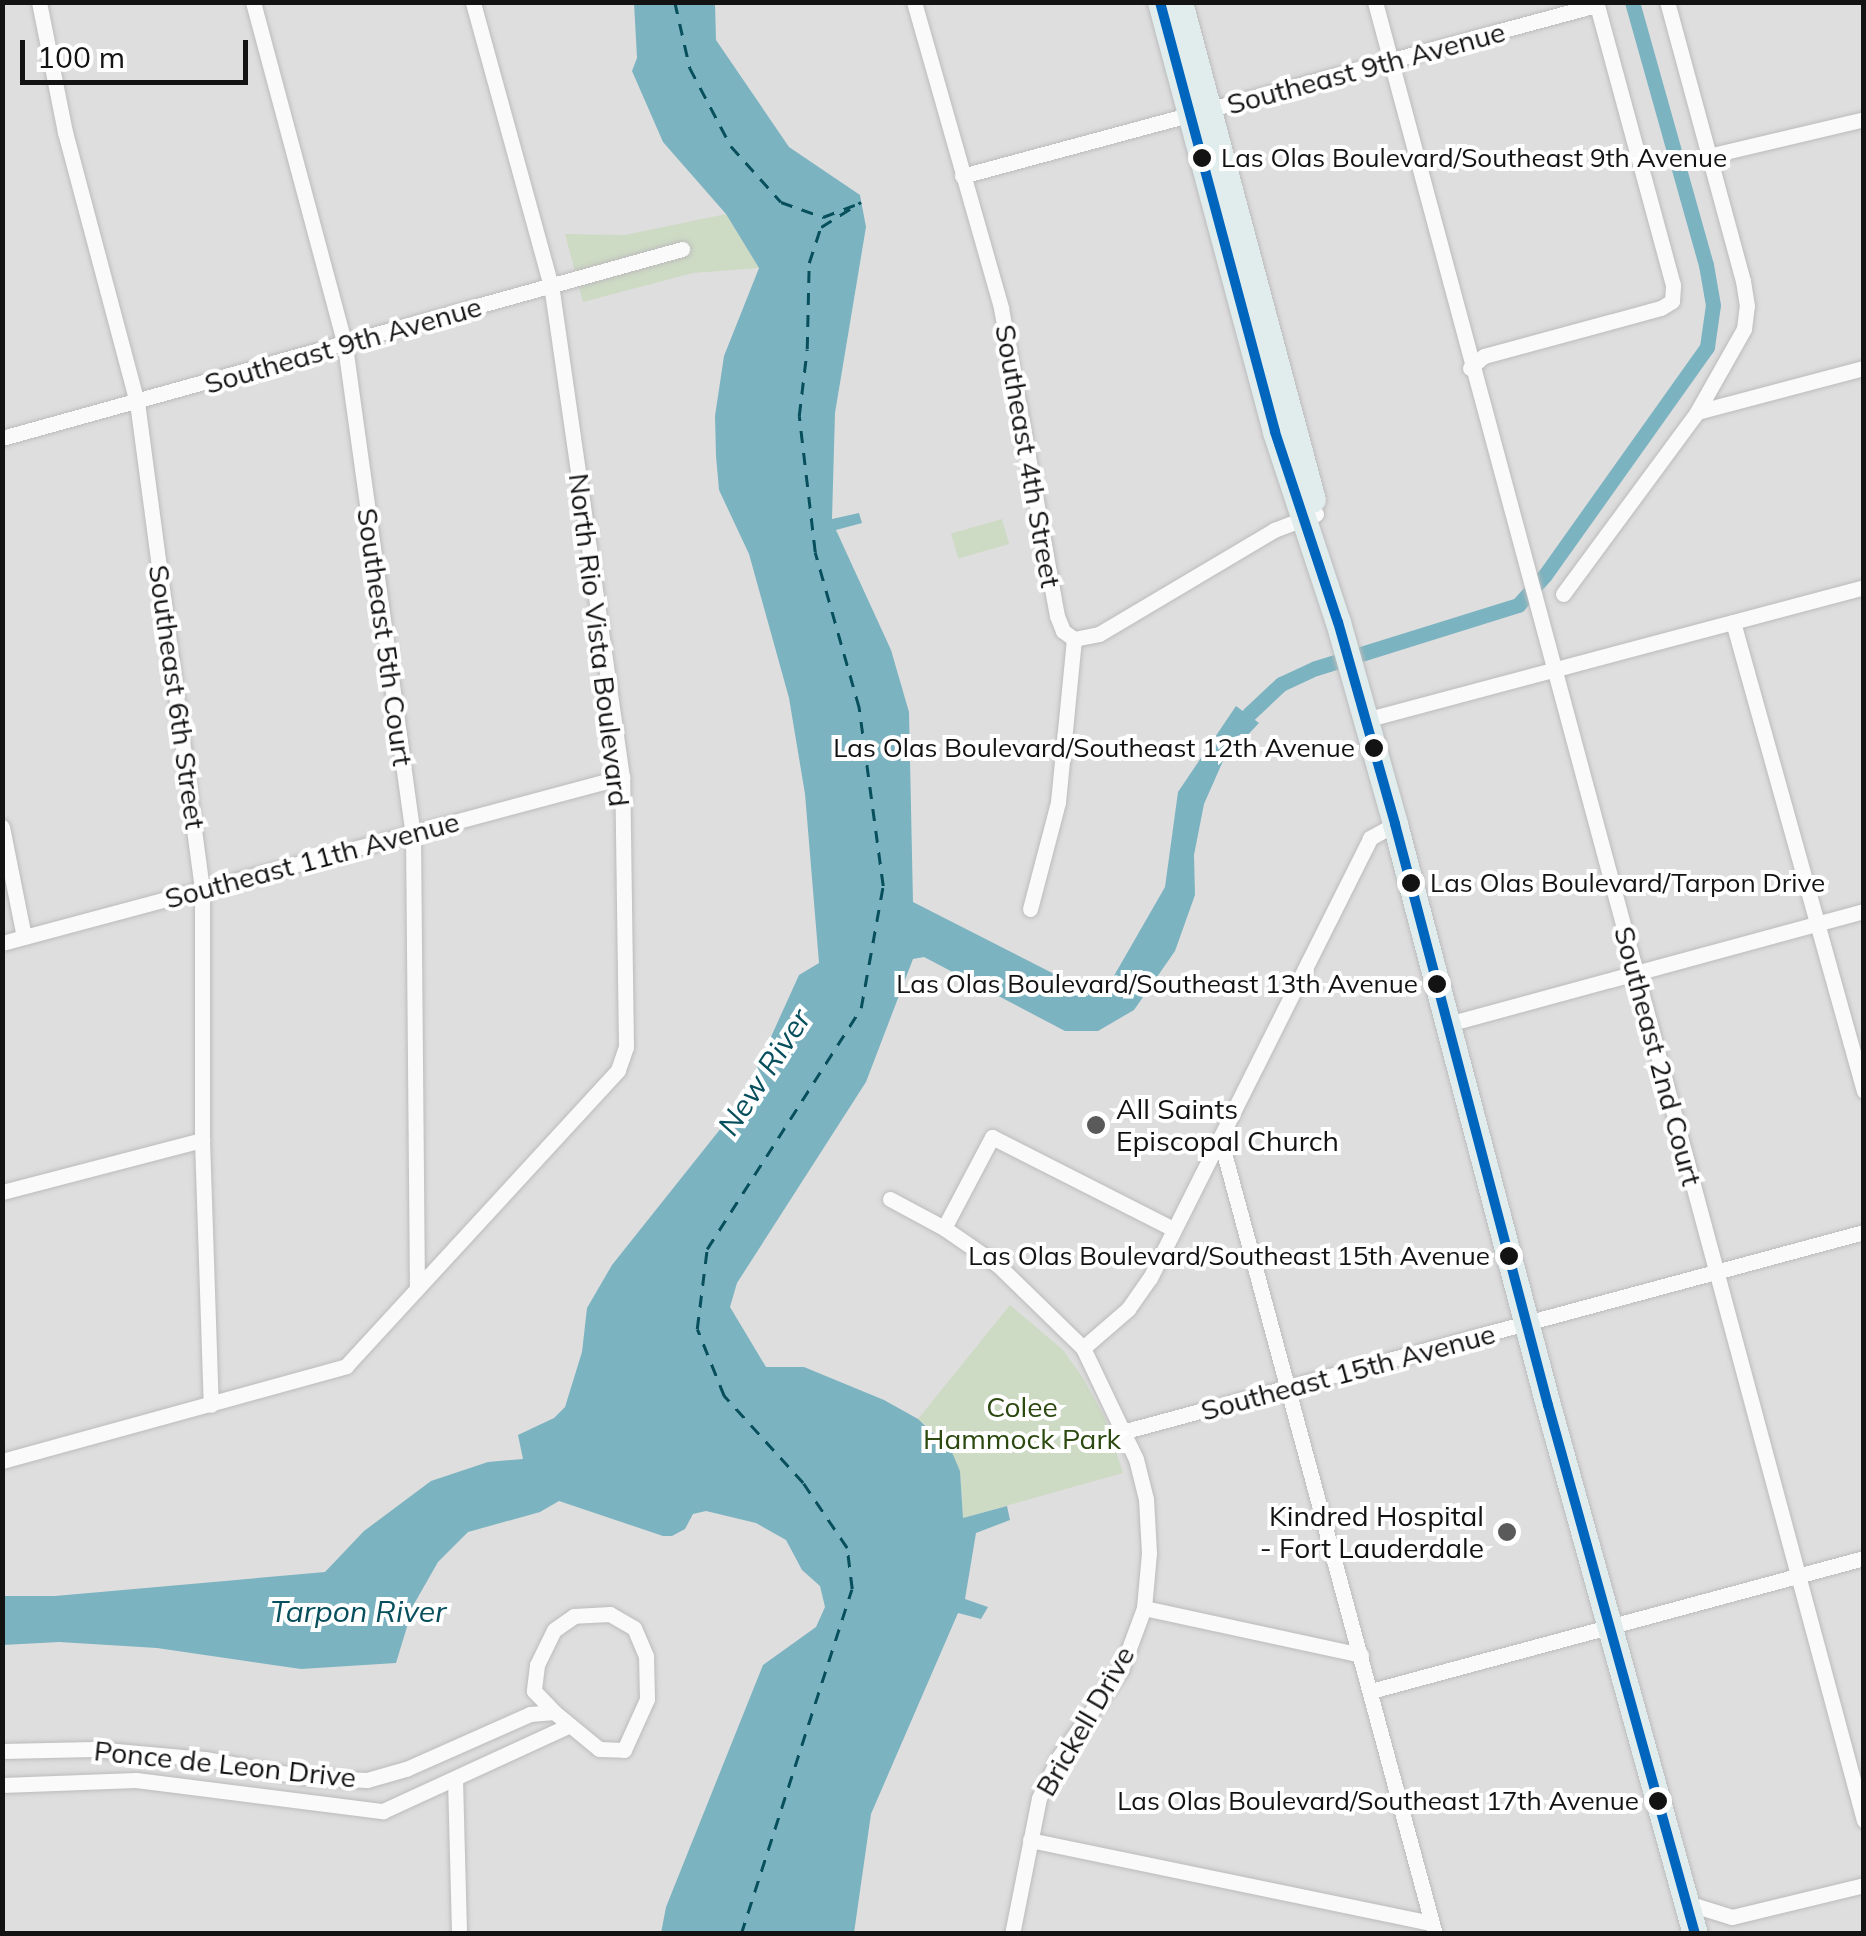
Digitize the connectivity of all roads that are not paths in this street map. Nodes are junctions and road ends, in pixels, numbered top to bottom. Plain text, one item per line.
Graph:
1 (39, 2) edge
2 (253, 2) edge
3 (474, 2) edge
4 (914, 2) edge
5 (1160, 2) edge
6 (1180, 2) edge
7 (1375, 2) edge
8 (1667, 2) edge
9 (1596, 4) edge
10 (1390, 61) junction
11 (1200, 113) junction
12 (1864, 120) edge
13 (1708, 156) junction
14 (962, 176) junction
15 (682, 249) dead end
16 (551, 286) junction
17 (345, 346) junction
18 (1470, 368) junction
19 (1864, 368) edge
20 (138, 402) junction
21 (1697, 412) junction
22 (2, 438) edge
23 (1309, 517) junction
24 (1864, 587) edge
25 (1563, 594) dead end
26 (1733, 622) junction
27 (1074, 639) junction
28 (1554, 670) junction
29 (1365, 720) junction
30 (622, 777) junction
31 (1395, 824) junction
32 (2, 827) edge
33 (413, 833) junction
34 (202, 889) junction
35 (1030, 909) dead end
36 (1864, 911) edge
37 (1816, 924) junction
38 (24, 938) junction
39 (2, 943) edge
40 (1635, 970) junction
41 (1448, 1024) junction
42 (1864, 1091) edge
43 (1220, 1138) junction
44 (202, 1140) junction
45 (2, 1192) edge
46 (890, 1199) dead end
47 (944, 1228) junction
48 (1173, 1229) junction
49 (1864, 1232) edge
50 (1717, 1273) junction
51 (418, 1284) junction
52 (1527, 1324) junction
53 (1082, 1348) junction
54 (1289, 1388) junction
55 (210, 1405) junction
56 (1122, 1432) junction
57 (2, 1460) edge
58 (1864, 1558) edge
59 (1799, 1576) junction
60 (1144, 1608) junction
61 (1611, 1628) junction
62 (1361, 1655) junction
63 (1371, 1691) junction
64 (554, 1712) junction
65 (568, 1726) junction
66 (2, 1751) edge
67 (454, 1779) junction
68 (2, 1784) edge
69 (1864, 1820) edge
70 (1030, 1840) junction
71 (1864, 1885) edge
72 (1687, 1902) junction
73 (1433, 1928) edge
74 (1689, 1932) edge
75 (460, 1934) edge
76 (1012, 1934) edge

1 - 20 street, Southeast 6th Street
2 - 17 street, Southeast 5th Court
3 - 16 street, North Rio Vista Boulevard
4 - 14 street, Southeast 4th Street
5 - 11 main road
6 - 11 main road
7 - 10 street, Southeast 2nd Court
8 - 13 street
9 - 10 street, Southeast 9th Avenue
9 - 18 street
10 - 11 street, Southeast 9th Avenue
10 - 18 street, Southeast 2nd Court
11 - 14 street, Southeast 9th Avenue
11 - 23 main road
12 - 13 street
13 - 21 street
14 - 27 street, Southeast 4th Street
15 - 16 street, Southeast 9th Avenue
16 - 17 street, Southeast 9th Avenue
16 - 30 street, North Rio Vista Boulevard
17 - 20 street, Southeast 9th Avenue
17 - 33 street, Southeast 5th Court
18 - 28 street, Southeast 2nd Court
19 - 21 street
20 - 22 street, Southeast 9th Avenue
20 - 34 street, Southeast 6th Street
21 - 25 street
23 - 27 street
23 - 29 main road
24 - 26 street
26 - 28 street
26 - 37 street
27 - 35 street
28 - 29 street
28 - 40 street, Southeast 2nd Court
29 - 31 main road
30 - 33 street, Southeast 11th Avenue
30 - 51 street, North Rio Vista Boulevard
31 - 41 main road
31 - 43 street
32 - 38 street
33 - 34 street, Southeast 11th Avenue
33 - 51 street, Southeast 5th Court
34 - 38 street, Southeast 11th Avenue
34 - 44 street, Southeast 6th Street
36 - 37 street
37 - 40 street
37 - 42 street
38 - 39 street, Southeast 11th Avenue
40 - 41 street
40 - 50 street, Southeast 2nd Court
41 - 52 main road
43 - 48 street
43 - 54 street
44 - 45 street
44 - 55 street, Southeast 6th Street
46 - 47 street, Brickell Drive
47 - 48 street
47 - 53 street, Brickell Drive
48 - 53 street
49 - 50 street, Southeast 15th Avenue
50 - 52 street, Southeast 15th Avenue
50 - 59 street, Southeast 2nd Court
51 - 55 street, North Rio Vista Boulevard
52 - 54 street, Southeast 15th Avenue
52 - 61 main road
53 - 56 street, Brickell Drive
54 - 56 street, Southeast 15th Avenue
54 - 62 street
55 - 57 street, North Rio Vista Boulevard
56 - 60 street, Brickell Drive
58 - 59 street
59 - 61 street
59 - 69 street, Southeast 2nd Court
60 - 62 street
60 - 70 street, Brickell Drive
61 - 63 street
61 - 72 main road
62 - 63 street
63 - 73 street
64 - 65 street
64 - 65 street
64 - 66 street, Ponce de Leon Drive
65 - 67 street, Ponce de Leon Drive
67 - 68 street, Ponce de Leon Drive
67 - 75 street
70 - 73 street
70 - 76 street, Brickell Drive
71 - 72 street
72 - 74 main road

